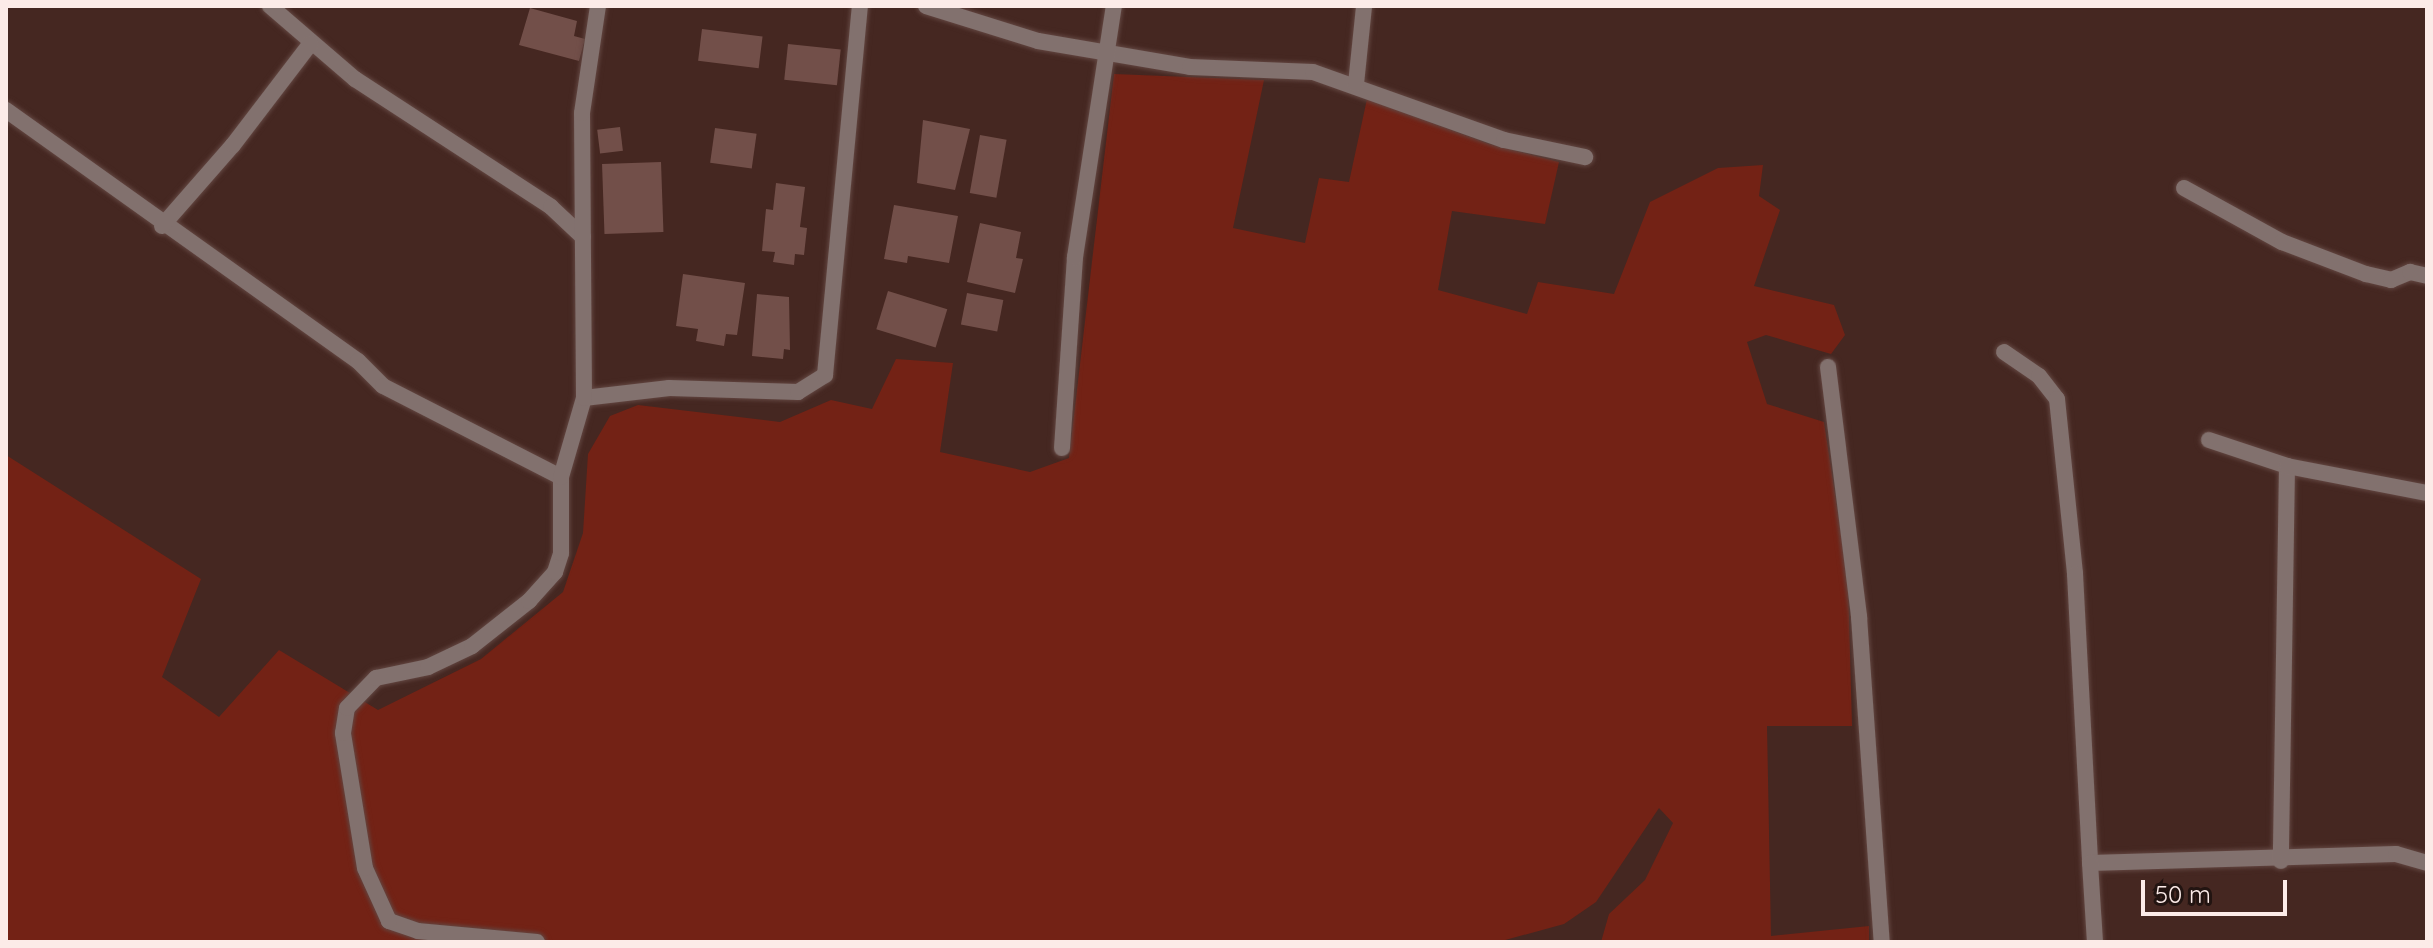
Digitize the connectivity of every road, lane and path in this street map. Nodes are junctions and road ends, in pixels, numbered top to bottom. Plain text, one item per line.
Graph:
1 (270, 6) edge
2 (598, 6) edge
3 (860, 6) edge
4 (926, 6) edge
5 (1114, 6) edge
6 (1364, 6) edge
7 (311, 43) junction
8 (1104, 51) junction
9 (1356, 84) junction
10 (6, 110) edge
11 (1585, 157) dead end
12 (2184, 188) dead end
13 (582, 194) junction
14 (551, 207) junction
15 (162, 226) junction
16 (583, 237) junction
17 (2427, 276) edge
18 (2004, 352) dead end
19 (1828, 367) dead end
20 (584, 398) junction
21 (2209, 440) dead end
22 (1062, 448) dead end
23 (2287, 466) junction
24 (561, 477) junction
25 (2427, 493) edge
26 (2281, 861) junction
27 (2090, 863) junction
28 (2427, 863) edge
29 (537, 942) edge
30 (1882, 942) edge
31 (2095, 942) edge

1 - 7 street
2 - 13 street
3 - 20 street
4 - 8 street
5 - 8 street
6 - 9 street
7 - 14 street
7 - 15 street
8 - 9 street
8 - 22 street
9 - 11 street
10 - 15 street
12 - 17 street
13 - 14 street
13 - 16 street
14 - 16 street
15 - 24 street
16 - 20 street
18 - 27 street
19 - 30 street
20 - 24 street
21 - 23 street
23 - 25 street
23 - 26 street
24 - 29 street
26 - 27 street
26 - 28 street
27 - 31 street

